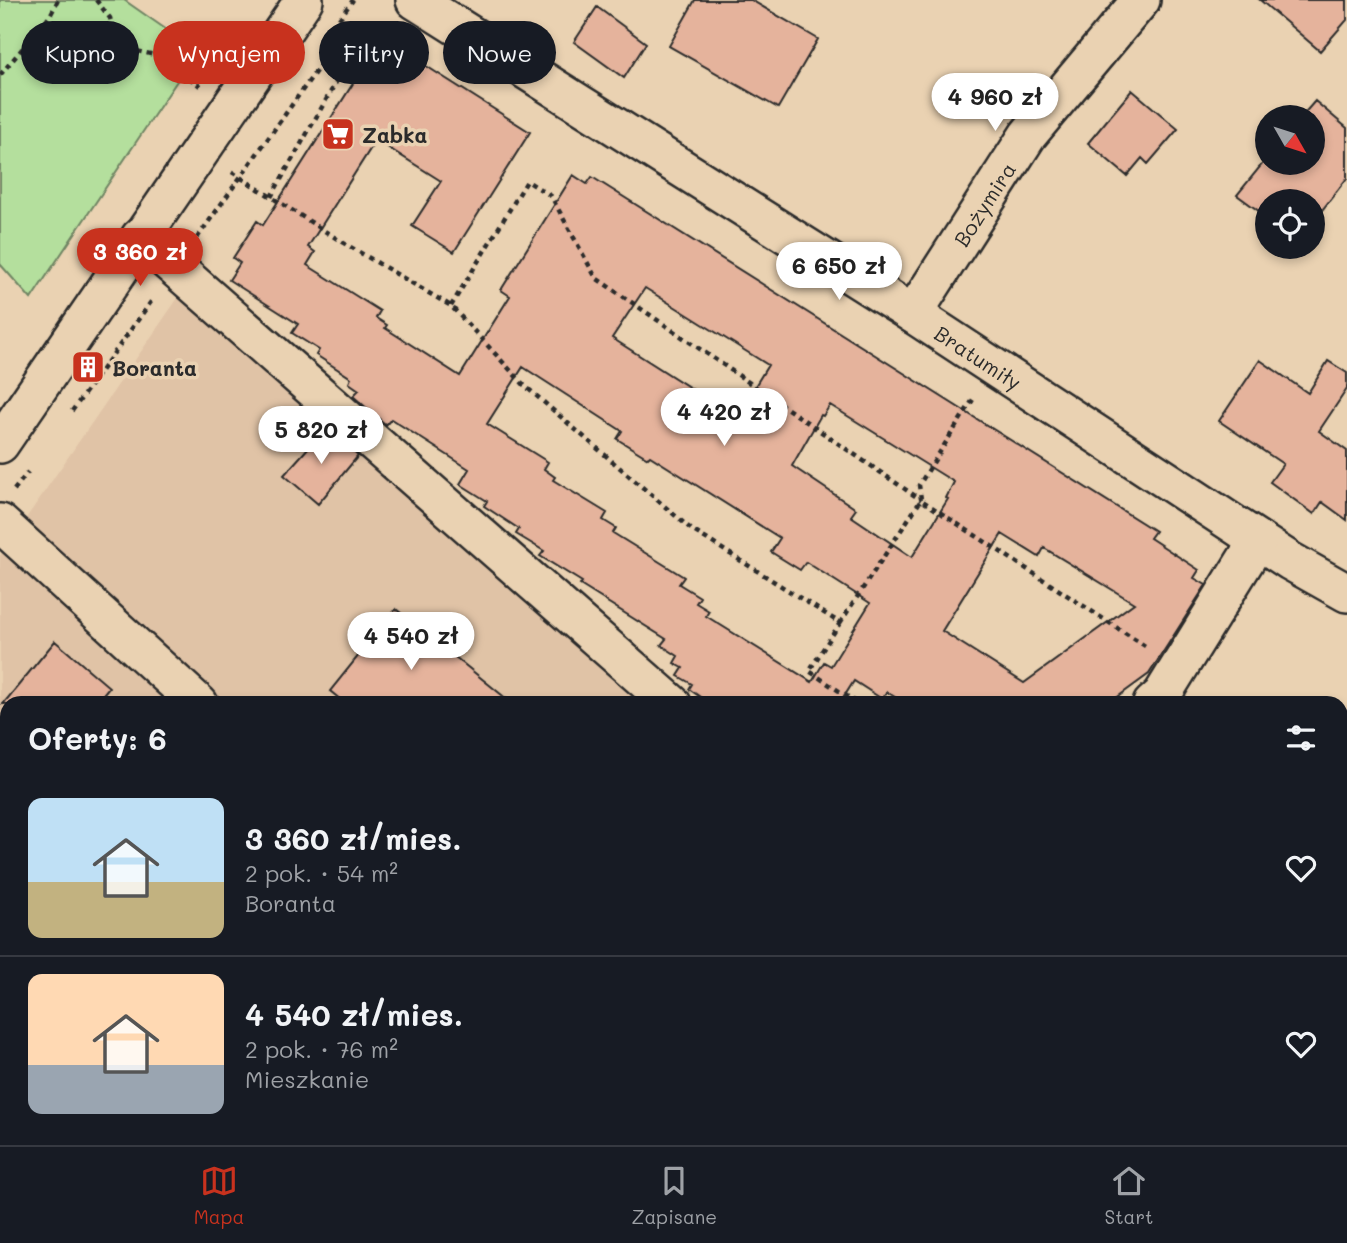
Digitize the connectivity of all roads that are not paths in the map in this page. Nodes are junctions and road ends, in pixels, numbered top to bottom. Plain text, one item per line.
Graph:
1 (304, 0) edge
2 (415, 0) edge
3 (1142, 0) edge
4 (140, 237) junction
5 (912, 314) junction
6 (0, 444) edge
7 (0, 523) edge
8 (1258, 540) junction
9 (1347, 593) edge
10 (190, 696) edge
11 (662, 696) edge
12 (1161, 696) edge

1 - 4 street
2 - 5 street, Bratumiły
3 - 5 street, Bożymira
4 - 6 street
4 - 11 street
5 - 8 street, Bratumiły
7 - 10 street
8 - 9 street, Bratumiły
8 - 12 street

